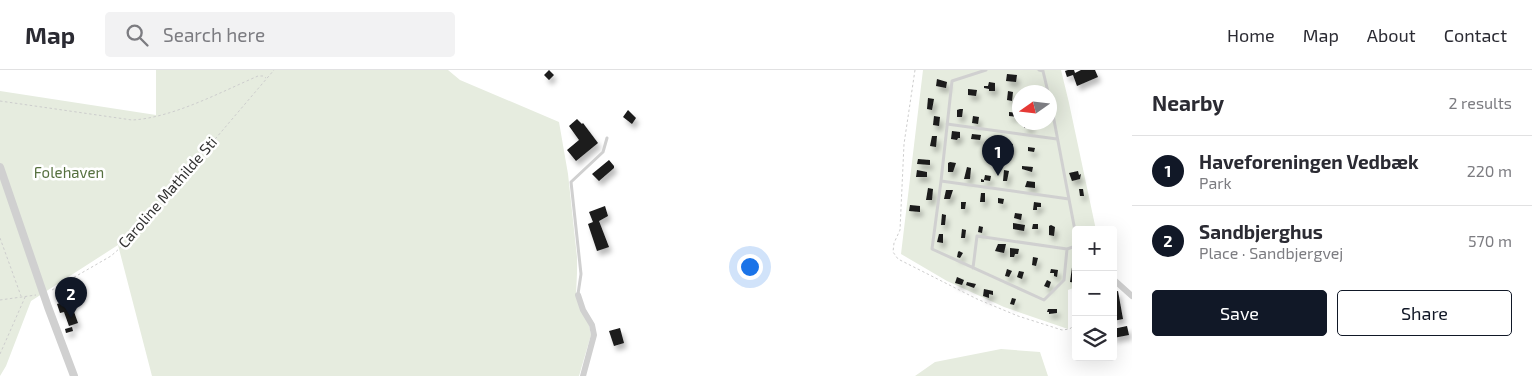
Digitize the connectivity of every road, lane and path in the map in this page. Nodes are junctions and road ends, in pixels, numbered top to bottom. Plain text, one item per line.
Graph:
1 (274, 70) edge
2 (915, 70) edge
3 (986, 70) edge
4 (1039, 70) edge
5 (266, 79) junction
6 (1046, 85) edge
7 (0, 100) edge
8 (947, 124) junction
9 (1055, 130) edge
10 (607, 138) dead end
11 (1057, 139) junction
12 (0, 167) edge
13 (941, 181) junction
14 (1069, 199) junction
15 (1074, 226) edge
16 (0, 238) edge
17 (1072, 247) edge
18 (1067, 249) junction
19 (973, 268) junction
20 (1117, 283) edge
21 (44, 294) junction
22 (578, 295) joint
23 (21, 296) junction
24 (1132, 296) edge
25 (0, 300) edge
26 (1072, 325) edge
27 (0, 354) edge
28 (74, 376) edge
29 (583, 376) edge

1 - 5 path, Caroline Mathilde Sti
2 - 26 path
3 - 8 lane
4 - 6 lane
5 - 7 path
5 - 21 path, Caroline Mathilde Sti
8 - 11 lane
8 - 13 lane
9 - 11 lane
10 - 22 lane
11 - 14 lane
12 - 21 street
13 - 14 lane
13 - 19 lane
14 - 15 lane
16 - 23 path
17 - 18 lane
18 - 19 lane
18 - 19 lane
20 - 24 street
21 - 28 street
22 - 29 street
23 - 25 path
23 - 27 path

